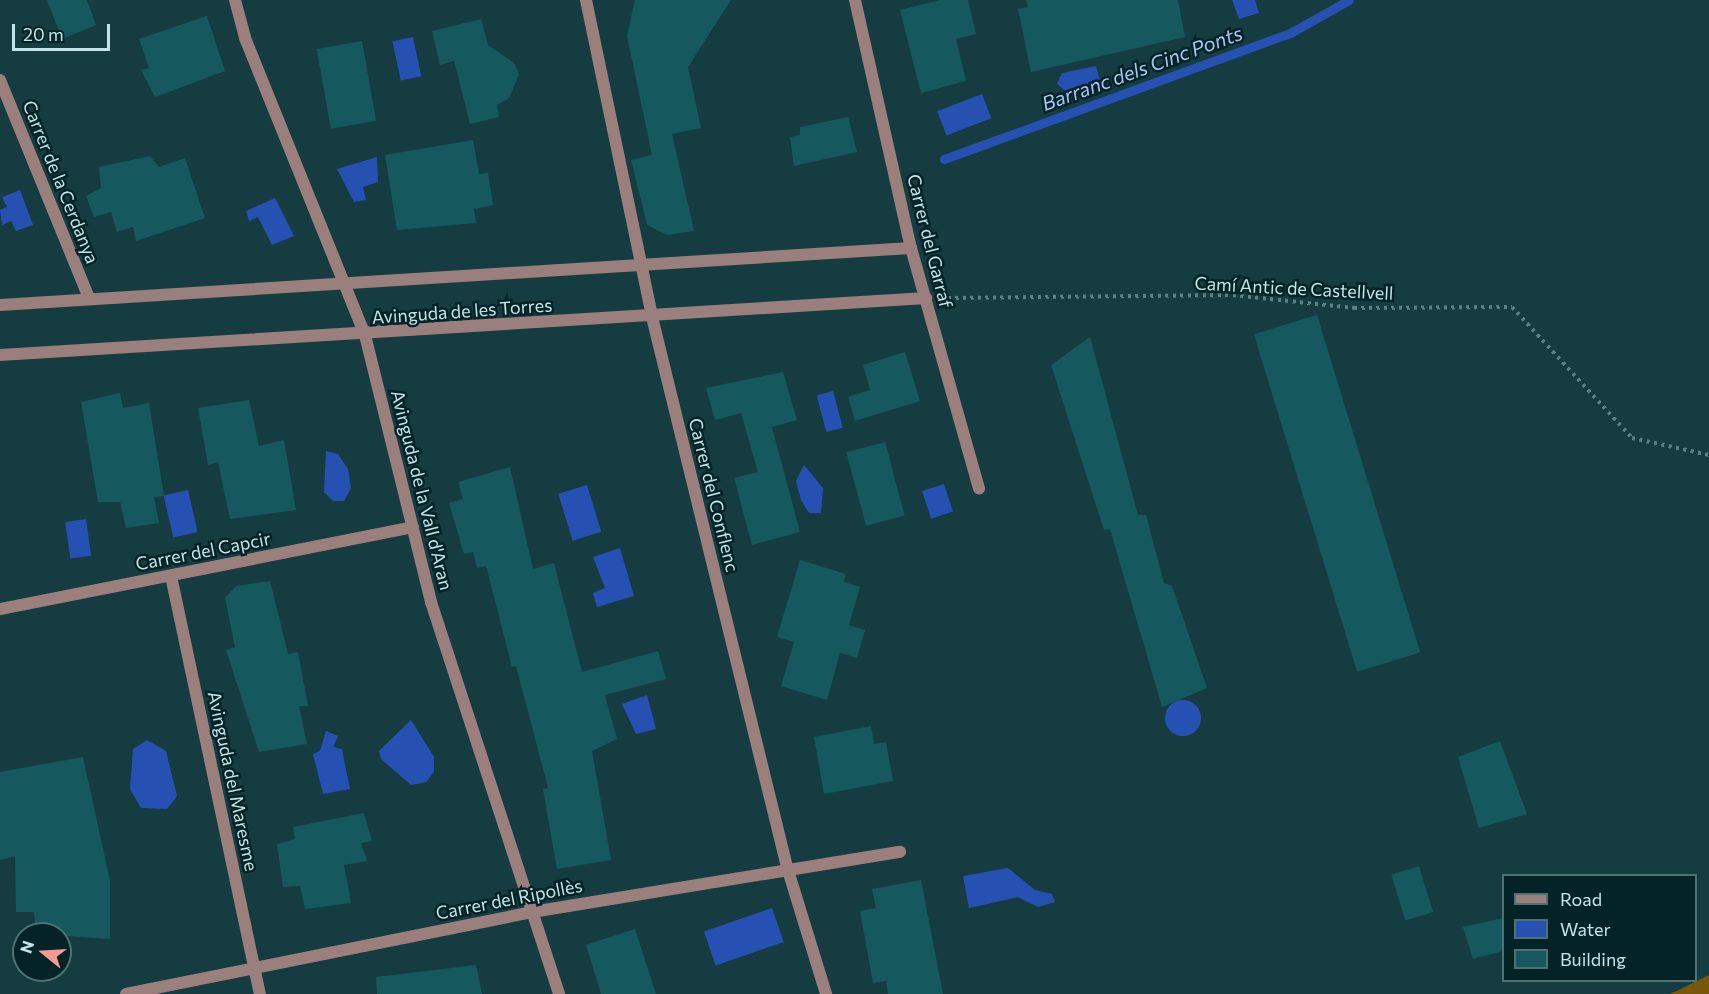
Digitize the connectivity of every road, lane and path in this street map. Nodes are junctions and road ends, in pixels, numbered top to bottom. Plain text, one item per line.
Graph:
1 (235, 0) edge
2 (586, 0) edge
3 (855, 0) edge
4 (0, 80) edge
5 (911, 248) junction
6 (642, 265) junction
7 (343, 283) junction
8 (89, 298) junction
9 (926, 298) junction
10 (0, 305) edge
11 (652, 317) junction
12 (365, 335) junction
13 (0, 355) edge
14 (1709, 455) edge
15 (979, 489) dead end
16 (413, 527) junction
17 (171, 576) junction
18 (0, 609) edge
19 (900, 852) dead end
20 (787, 867) junction
21 (532, 912) junction
22 (254, 969) junction
23 (126, 994) edge
24 (260, 994) edge
25 (559, 994) edge
26 (826, 994) edge

1 - 7 street, Avinguda de la Vall d'Aran
2 - 6 street, Carrer del Conflenc
3 - 5 street, Carrer del Garraf
4 - 8 street, Carrer de la Cerdanya
5 - 6 street, Avinguda de les Torres
5 - 9 street, Carrer del Garraf
6 - 7 street, Avinguda de les Torres
6 - 11 street, Carrer del Conflenc
7 - 8 street, Avinguda de les Torres
7 - 12 street, Avinguda de la Vall d'Aran
8 - 10 street, Avinguda de les Torres
9 - 11 street, Avinguda de les Torres
9 - 14 path, Camí Antic de Castellvell
9 - 15 street, Carrer del Garraf
11 - 12 street, Avinguda de les Torres
11 - 20 street, Carrer del Conflenc
12 - 13 street, Avinguda de les Torres
12 - 16 street, Avinguda de la Vall d'Aran
16 - 17 street, Carrer del Capcir
16 - 21 street, Avinguda de la Vall d'Aran
17 - 18 street, Carrer del Capcir
17 - 22 street, Avinguda del Maresme
19 - 20 street, Carrer del Ripollès
20 - 21 street, Carrer del Ripollès
20 - 26 street, Carrer del Conflenc
21 - 22 street, Carrer del Ripollès
21 - 25 street, Avinguda de la Vall d'Aran
22 - 23 street, Carrer del Ripollès
22 - 24 street, Avinguda del Maresme

